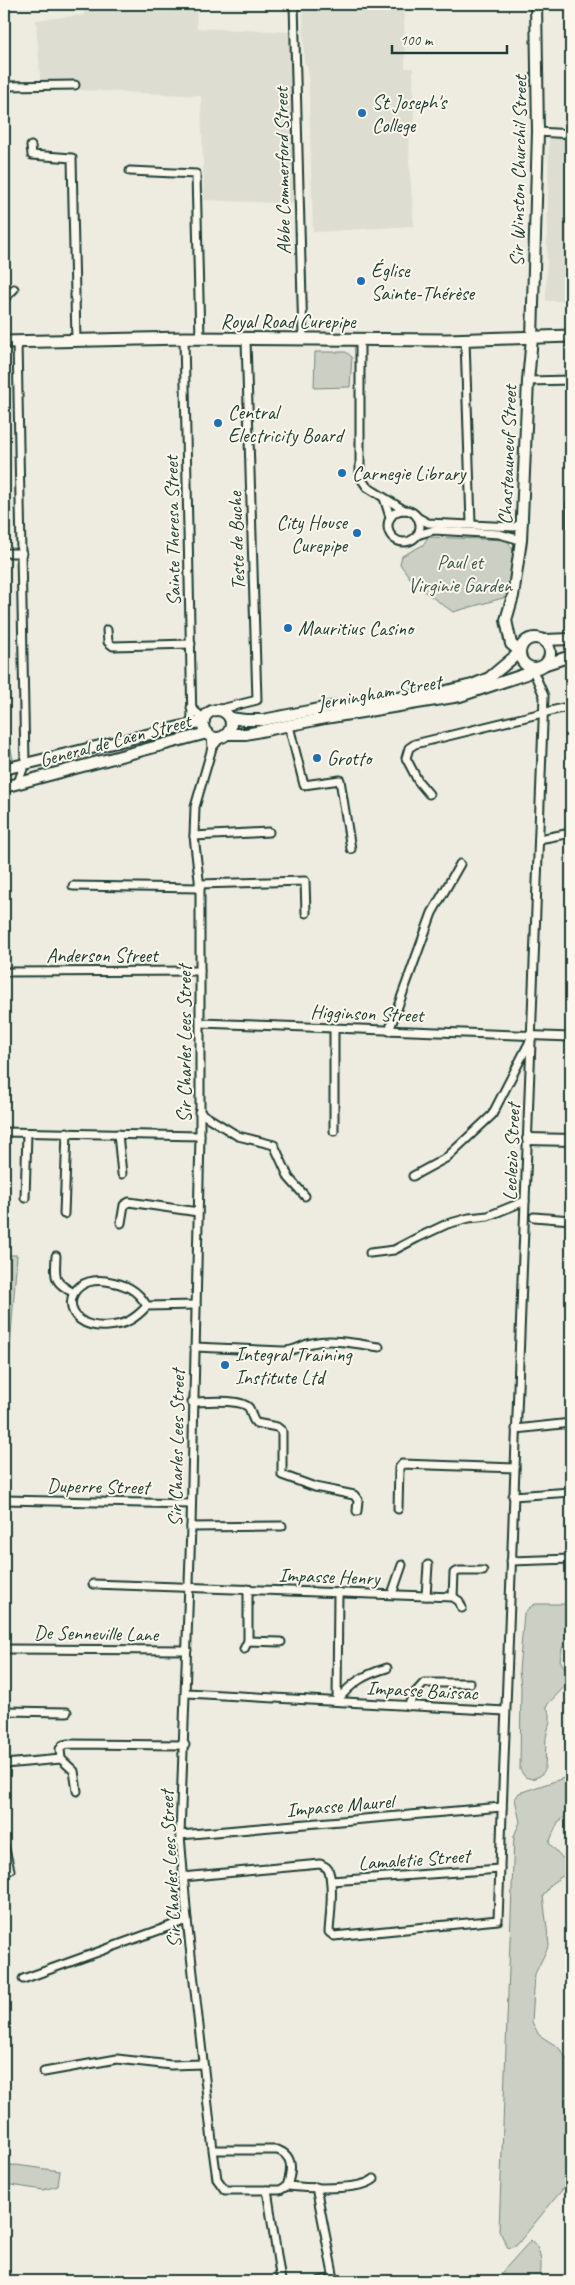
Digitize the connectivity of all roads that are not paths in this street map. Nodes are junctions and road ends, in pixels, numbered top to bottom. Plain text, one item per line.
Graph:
1 (294, 4) edge
2 (536, 4) edge
3 (4, 86) edge
4 (74, 86) dead end
5 (538, 132) junction
6 (571, 134) edge
7 (31, 146) dead end
8 (130, 171) dead end
9 (14, 289) dead end
10 (4, 299) edge
11 (571, 336) edge
12 (184, 338) junction
13 (302, 338) junction
14 (532, 338) junction
15 (200, 339) junction
16 (246, 340) junction
17 (360, 340) junction
18 (465, 340) junction
19 (76, 341) junction
20 (4, 342) edge
21 (17, 342) junction
22 (571, 380) edge
23 (528, 381) junction
24 (384, 497) junction
25 (571, 504) edge
26 (404, 510) junction
27 (390, 517) junction
28 (417, 517) junction
29 (523, 523) junction
30 (471, 524) junction
31 (571, 527) edge
32 (417, 535) junction
33 (521, 540) junction
34 (4, 553) edge
35 (22, 553) junction
36 (107, 630) dead end
37 (508, 632) junction
38 (571, 639) edge
39 (527, 640) junction
40 (544, 640) junction
41 (191, 644) junction
42 (520, 652) junction
43 (571, 656) edge
44 (546, 664) junction
45 (532, 668) junction
46 (571, 706) edge
47 (191, 708) junction
48 (217, 710) junction
49 (544, 713) junction
50 (230, 718) junction
51 (204, 720) junction
52 (192, 722) junction
53 (290, 726) junction
54 (217, 735) junction
55 (25, 763) junction
56 (4, 769) edge
57 (18, 783) junction
58 (4, 787) edge
59 (429, 794) dead end
60 (269, 832) dead end
61 (571, 832) edge
62 (194, 836) junction
63 (539, 839) junction
64 (351, 848) dead end
65 (460, 864) dead end
66 (73, 886) dead end
67 (199, 886) junction
68 (306, 913) dead end
69 (200, 971) junction
70 (4, 972) edge
71 (201, 1023) junction
72 (334, 1028) junction
73 (389, 1031) junction
74 (532, 1036) junction
75 (571, 1037) edge
76 (200, 1112) junction
77 (334, 1131) dead end
78 (4, 1132) edge
79 (67, 1132) junction
80 (27, 1133) junction
81 (118, 1134) junction
82 (200, 1136) junction
83 (528, 1138) junction
84 (571, 1140) edge
85 (122, 1174) dead end
86 (413, 1176) dead end
87 (305, 1196) dead end
88 (25, 1198) dead end
89 (525, 1201) junction
90 (198, 1212) junction
91 (64, 1214) dead end
92 (534, 1218) dead end
93 (571, 1220) edge
94 (121, 1223) dead end
95 (370, 1253) dead end
96 (56, 1256) dead end
97 (74, 1293) junction
98 (196, 1305) junction
99 (147, 1306) junction
100 (195, 1347) junction
101 (379, 1347) dead end
102 (192, 1402) junction
103 (571, 1423) edge
104 (516, 1429) junction
105 (515, 1468) junction
106 (571, 1492) edge
107 (513, 1496) junction
108 (4, 1500) edge
109 (191, 1504) junction
110 (398, 1509) dead end
111 (357, 1511) dead end
112 (282, 1526) dead end
113 (191, 1527) junction
114 (571, 1560) edge
115 (511, 1561) junction
116 (402, 1565) dead end
117 (428, 1565) dead end
118 (483, 1572) dead end
119 (93, 1584) dead end
120 (189, 1588) junction
121 (248, 1589) junction
122 (338, 1592) junction
123 (392, 1594) junction
124 (426, 1596) junction
125 (453, 1597) junction
126 (462, 1608) dead end
127 (248, 1641) junction
128 (281, 1642) dead end
129 (4, 1649) edge
130 (244, 1649) dead end
131 (188, 1650) junction
132 (387, 1668) dead end
133 (470, 1683) dead end
134 (187, 1693) junction
135 (337, 1701) junction
136 (408, 1706) junction
137 (4, 1711) edge
138 (506, 1711) junction
139 (67, 1712) dead end
140 (185, 1745) junction
141 (61, 1759) junction
142 (4, 1764) edge
143 (77, 1791) dead end
144 (502, 1807) junction
145 (180, 1835) junction
146 (4, 1845) edge
147 (500, 1869) junction
148 (10, 1870) dead end
149 (183, 1878) junction
150 (331, 1881) junction
151 (187, 1920) junction
152 (23, 1979) dead end
153 (203, 2064) junction
154 (44, 2072) dead end
155 (213, 2150) junction
156 (374, 2178) dead end
157 (287, 2186) junction
158 (316, 2187) junction
159 (267, 2190) junction
160 (281, 2281) edge
161 (320, 2281) edge

1 - 13 street, Abbe Commerford Street
2 - 5 street, Sir Winston Churchil Street
3 - 4 street
5 - 6 street
5 - 14 street, Sir Winston Churchil Street
7 - 19 street
8 - 15 street
9 - 10 street
11 - 14 main road, Royal Road Curepipe
12 - 15 main road, Royal Road Curepipe
12 - 19 main road, Royal Road Curepipe
12 - 41 street, Sainte Theresa Street
13 - 16 main road, Royal Road Curepipe
13 - 17 main road, Royal Road Curepipe
14 - 18 main road, Royal Road Curepipe
14 - 23 street, Chasteauneuf Street
15 - 16 main road, Royal Road Curepipe
16 - 48 street, Teste de Buche
17 - 18 main road, Royal Road Curepipe
17 - 24 street
18 - 30 street
19 - 21 main road, Royal Road Curepipe
20 - 21 main road, Royal Road Curepipe
21 - 35 street
22 - 23 street
23 - 29 street, Chasteauneuf Street
24 - 26 street
24 - 27 street
25 - 31 street
26 - 27 street
26 - 28 street
27 - 32 street
28 - 30 street
28 - 32 street
29 - 30 street
29 - 33 street, Chasteauneuf Street
32 - 33 street
33 - 37 street, Chasteauneuf Street
34 - 35 street
35 - 55 street
36 - 41 street
37 - 39 street
37 - 42 street
38 - 40 street
39 - 40 street
39 - 42 street
40 - 44 street
41 - 47 street, Sainte Theresa Street
42 - 45 street
42 - 50 street, Jerningham Street
43 - 44 street
44 - 45 street
45 - 49 street, Leclezio Street
45 - 53 street, Jerningham Street
46 - 49 street
47 - 51 street
47 - 52 street, Sainte Theresa Street
48 - 50 street
48 - 51 street
49 - 59 street
49 - 63 street, Leclezio Street
50 - 54 street
51 - 52 street, General de Caen Street
51 - 54 street
52 - 55 street, General de Caen Street
53 - 54 street, Jerningham Street
53 - 64 street
54 - 57 street, General de Caen Street
54 - 62 street, Sir Charles Lees Street
55 - 56 street, General de Caen Street
55 - 57 street
57 - 58 street, General de Caen Street
60 - 62 street
61 - 63 street
62 - 67 street, Sir Charles Lees Street
63 - 74 street, Leclezio Street
65 - 73 street
66 - 67 street
67 - 68 street
67 - 69 street, Sir Charles Lees Street
69 - 70 street, Anderson Street
69 - 71 street, Sir Charles Lees Street
71 - 72 street, Higginson Street
71 - 76 street, Sir Charles Lees Street
72 - 73 street, Higginson Street
72 - 77 street
73 - 74 street, Higginson Street
74 - 75 street, Higginson Street
74 - 83 street, Leclezio Street
74 - 86 street
76 - 82 street, Sir Charles Lees Street
76 - 87 street
78 - 80 street
79 - 80 street
79 - 81 street
79 - 91 street
80 - 88 street
81 - 82 street
81 - 85 street
82 - 90 street, Sir Charles Lees Street
83 - 84 street
83 - 89 street, Leclezio Street
89 - 95 street
89 - 104 street, Leclezio Street
90 - 94 street
90 - 98 street, Sir Charles Lees Street
92 - 93 street
96 - 97 street
97 - 99 street
97 - 99 street
98 - 99 street
98 - 100 street, Sir Charles Lees Street
100 - 101 street
100 - 102 street, Sir Charles Lees Street
102 - 109 street, Sir Charles Lees Street
102 - 111 street
103 - 104 street
104 - 105 street, Leclezio Street
105 - 107 street, Leclezio Street
105 - 110 street
106 - 107 street
107 - 115 street, Leclezio Street
108 - 109 street, Duperre Street
109 - 113 street, Sir Charles Lees Street
112 - 113 street
113 - 120 street, Sir Charles Lees Street
114 - 115 street
115 - 138 street, Leclezio Street
116 - 123 street
117 - 124 street
118 - 125 street
119 - 120 street, Impasse Henry
120 - 121 street, Impasse Henry
120 - 131 street, Sir Charles Lees Street
121 - 122 street, Impasse Henry
121 - 127 street
122 - 123 street, Impasse Henry
122 - 135 street, Impasse Baissac
123 - 124 street, Impasse Henry
124 - 125 street, Impasse Henry
125 - 126 street
127 - 128 street
127 - 130 street
129 - 131 street, De Senneville Lane
131 - 134 street, Sir Charles Lees Street
132 - 135 street
133 - 136 street
134 - 135 street, Impasse Baissac
134 - 140 street, Sir Charles Lees Street
135 - 136 street, Impasse Baissac
136 - 138 street, Impasse Baissac
137 - 139 street
138 - 144 street, Leclezio Street
140 - 141 street
140 - 145 street, Sir Charles Lees Street
141 - 142 street
141 - 143 street
144 - 145 street, Impasse Maurel
144 - 147 street, Leclezio Street
145 - 149 street, Sir Charles Lees Street
146 - 148 street
147 - 150 street, Lamaletie Street
147 - 150 street, Leclezio Street
149 - 150 street
149 - 151 street, Sir Charles Lees Street
151 - 152 street
151 - 153 street, Sir Charles Lees Street
153 - 154 street
153 - 155 street, Sir Charles Lees Street
155 - 157 street
155 - 159 street, Sir Charles Lees Street
156 - 158 street, Sir Charles Lees Street
157 - 158 street, Sir Charles Lees Street
157 - 159 street, Sir Charles Lees Street
158 - 161 street
159 - 160 street

